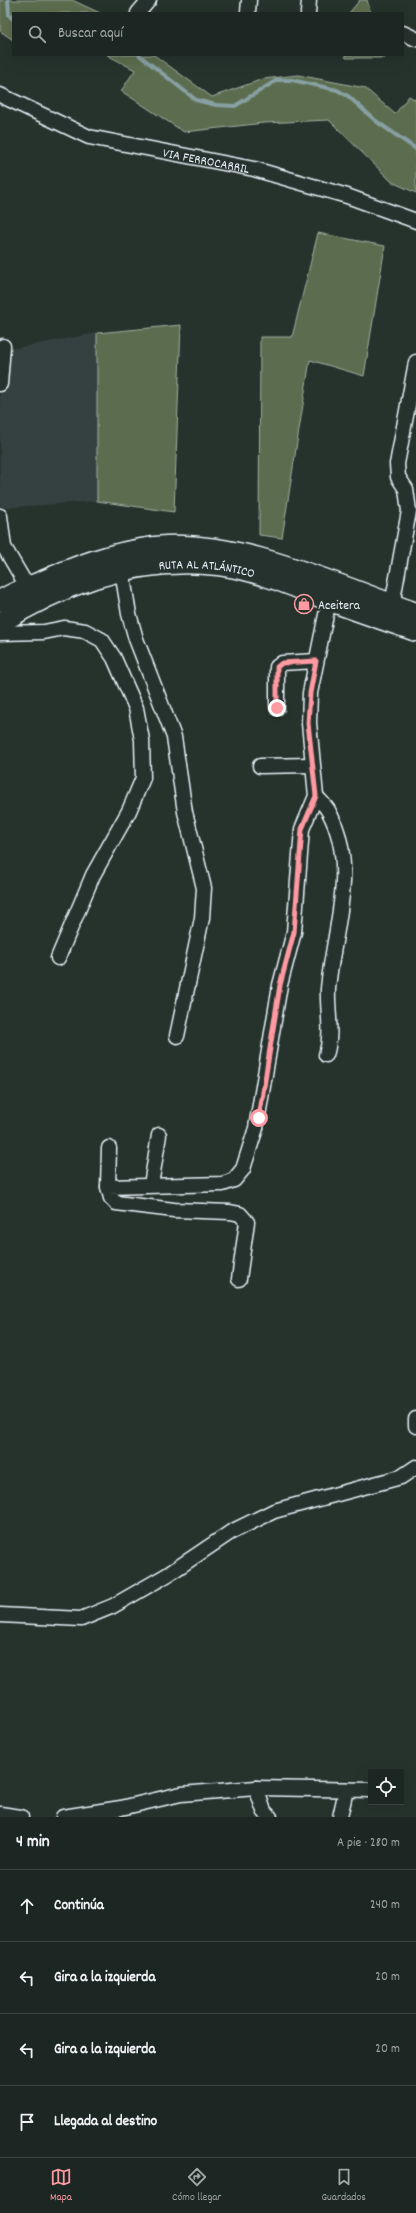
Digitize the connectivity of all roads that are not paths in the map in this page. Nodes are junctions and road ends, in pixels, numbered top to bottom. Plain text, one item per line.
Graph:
1 (149, 0) edge
2 (309, 0) edge
3 (139, 12) edge
4 (308, 12) edge
5 (404, 33) edge
6 (416, 39) edge
7 (0, 95) edge
8 (416, 221) edge
9 (3, 346) dead end
10 (416, 362) edge
11 (0, 384) edge
12 (0, 516) edge
13 (122, 571) junction
14 (28, 588) junction
15 (329, 600) junction
16 (0, 601) edge
17 (392, 605) junction
18 (416, 613) edge
19 (0, 623) edge
20 (416, 631) edge
21 (0, 633) edge
22 (316, 661) junction
23 (277, 708) dead end
24 (311, 765) junction
25 (260, 766) dead end
26 (316, 796) junction
27 (58, 958) dead end
28 (177, 1036) dead end
29 (326, 1055) dead end
30 (159, 1135) dead end
31 (109, 1148) dead end
32 (151, 1185) junction
33 (108, 1187) junction
34 (239, 1280) dead end
35 (416, 1419) edge
36 (416, 1426) edge
37 (416, 1467) edge
38 (0, 1615) edge
39 (256, 1788) junction
40 (346, 1790) junction
41 (368, 1790) edge
42 (0, 1814) edge
43 (21, 1817) edge
44 (62, 1817) edge
45 (270, 1817) edge
46 (340, 1817) edge

1 - 3 street
2 - 4 street
5 - 6 street
7 - 8 street, VIA FERROCARRIL
9 - 11 street
10 - 17 street
12 - 14 street
13 - 15 highway, RUTA AL ATLÁNTICO
13 - 19 highway, RUTA AL ATLÁNTICO
13 - 28 street
14 - 16 highway, RUTA AL ATLÁNTICO
14 - 17 highway, RUTA AL ATLÁNTICO
15 - 20 highway, RUTA AL ATLÁNTICO
15 - 22 street
17 - 18 highway, RUTA AL ATLÁNTICO
21 - 27 street
22 - 23 street
22 - 24 street
24 - 25 street
24 - 26 street
26 - 29 street
26 - 32 street
30 - 32 street
31 - 33 street
32 - 33 street
33 - 34 street
35 - 36 street
37 - 38 street
39 - 40 street
39 - 44 street
39 - 45 street
40 - 41 street
40 - 46 street
42 - 43 street

